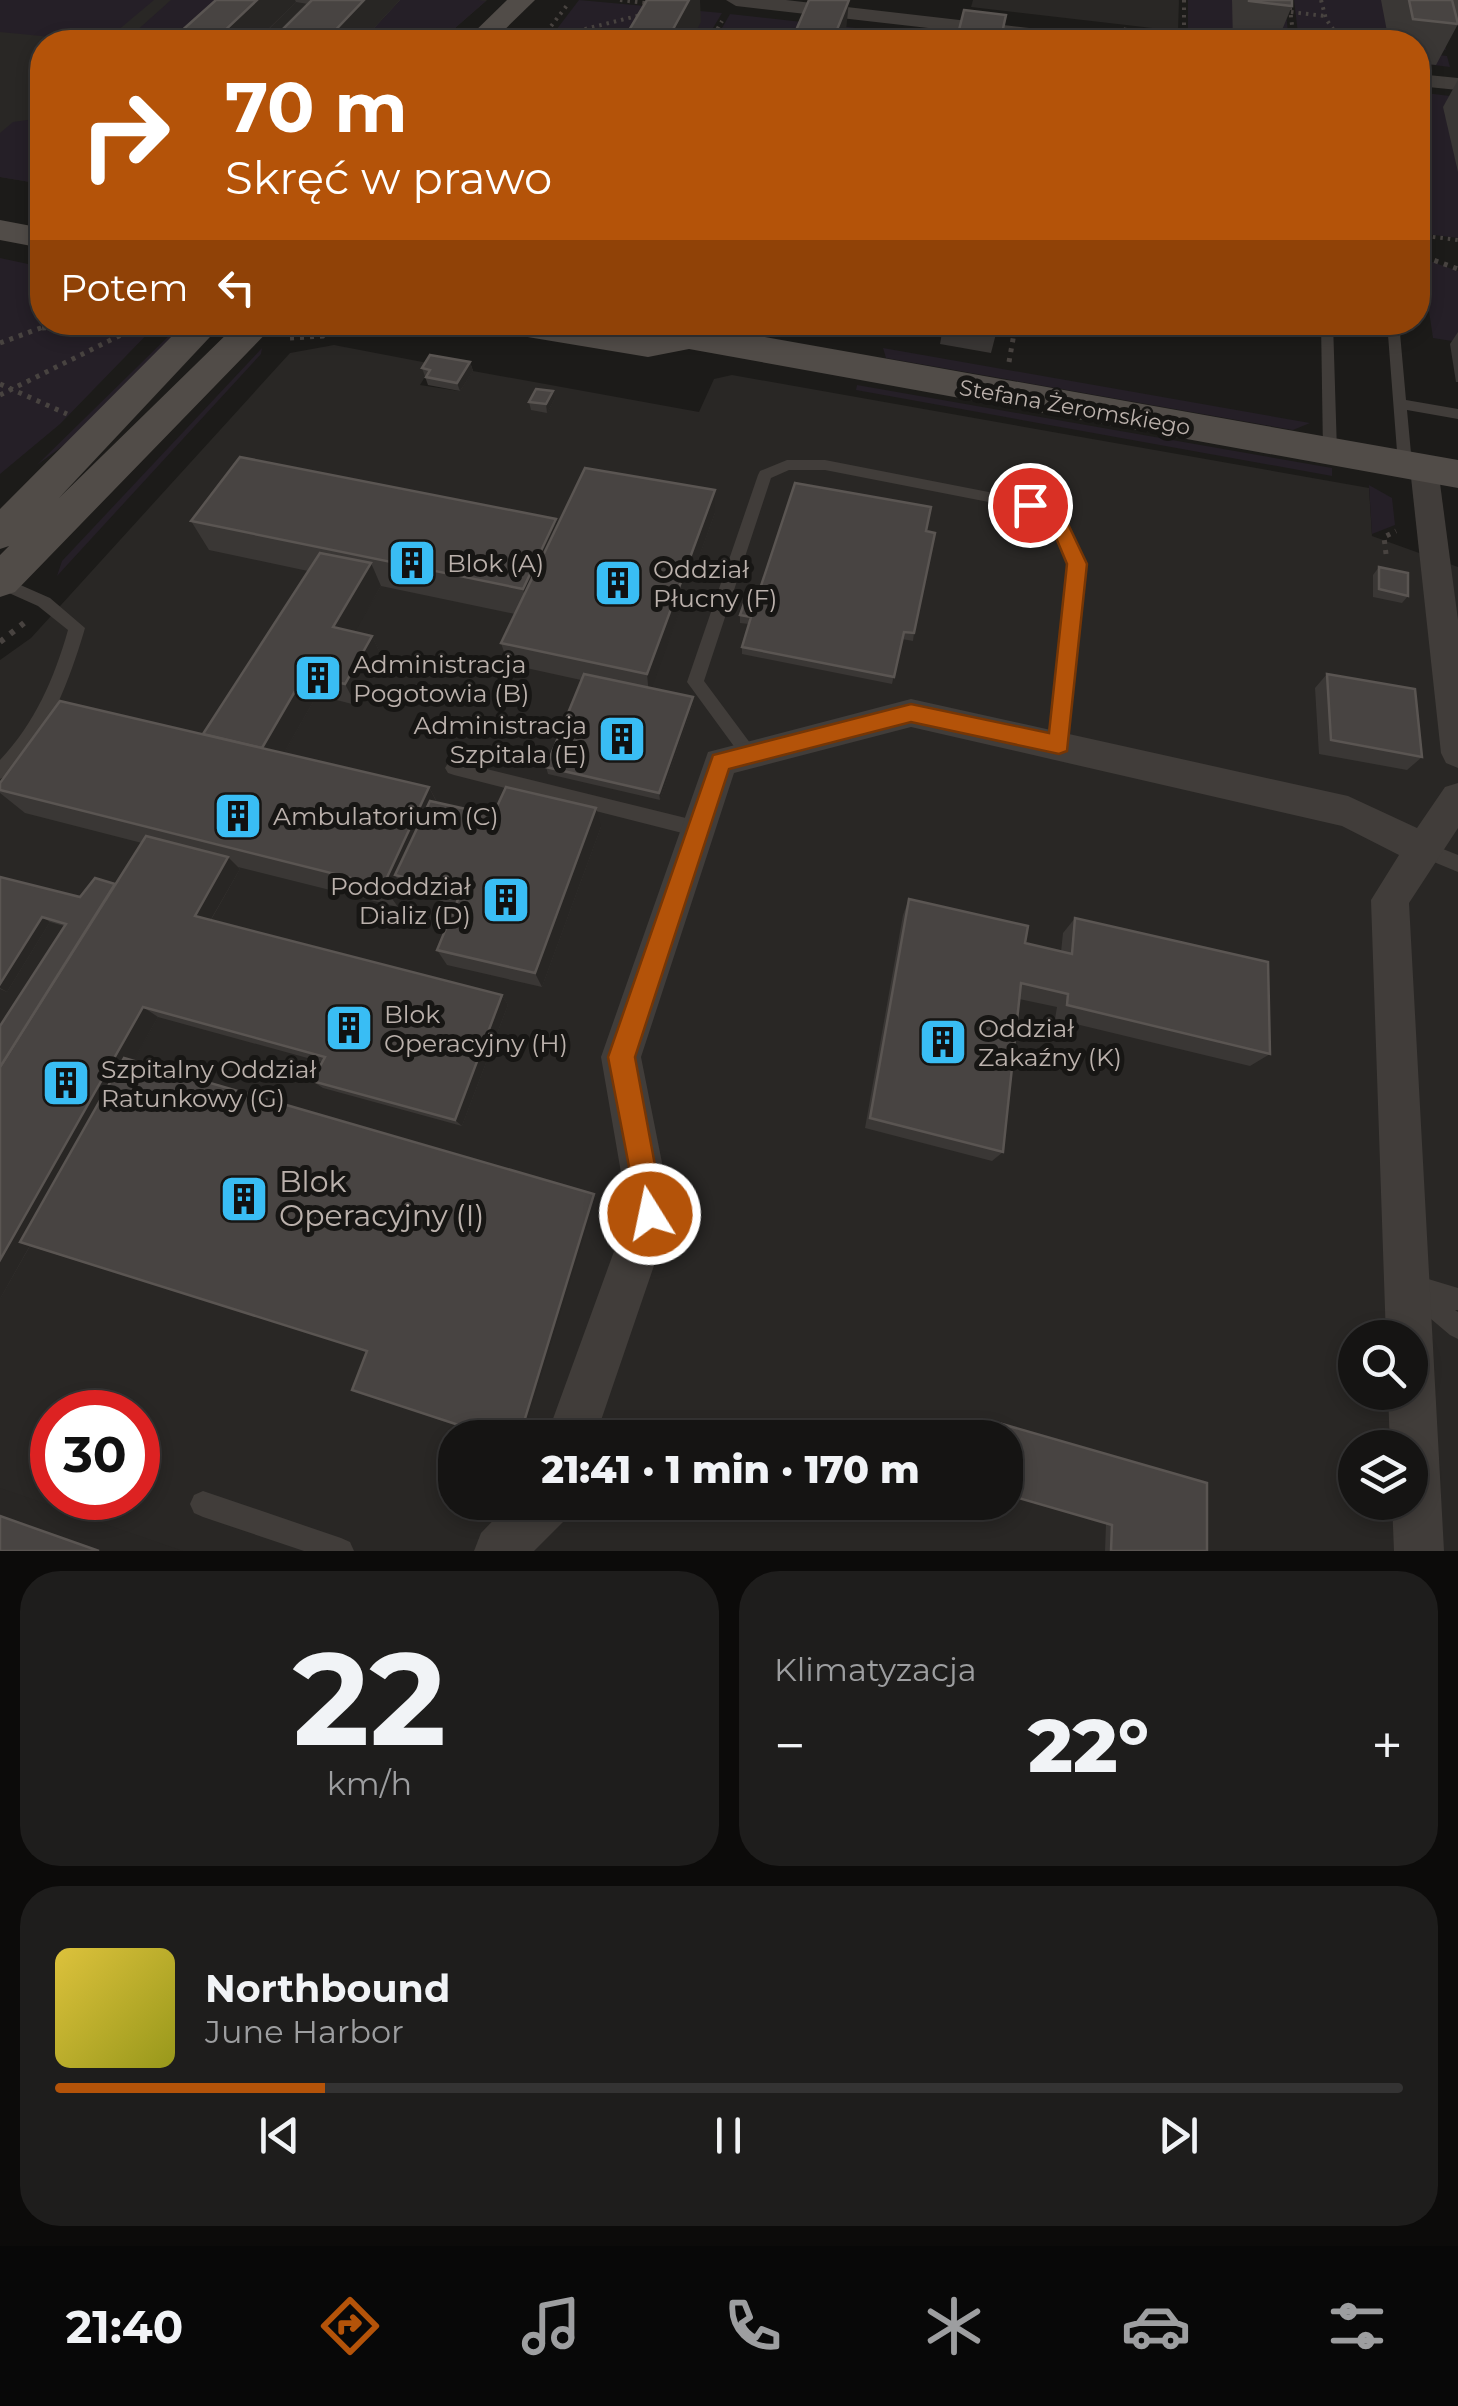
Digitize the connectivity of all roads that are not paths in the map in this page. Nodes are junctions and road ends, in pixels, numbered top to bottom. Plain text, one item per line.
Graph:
1 (522, 0) edge
2 (1454, 0) edge
3 (559, 3) edge
4 (732, 6) edge
5 (840, 6) edge
6 (1458, 15) edge
7 (490, 30) edge
8 (526, 30) edge
9 (1013, 30) edge
10 (1430, 81) edge
11 (1458, 84) edge
12 (0, 207) edge
13 (30, 212) edge
14 (0, 230) edge
15 (30, 236) edge
16 (195, 335) edge
17 (247, 335) edge
18 (582, 335) edge
19 (716, 335) edge
20 (1326, 335) edge
21 (1395, 335) edge
22 (1402, 404) junction
23 (1458, 414) edge
24 (1330, 452) junction
25 (1429, 468) edge
26 (0, 534) edge
27 (0, 582) edge
28 (1059, 744) junction
29 (1458, 752) edge
30 (750, 755) junction
31 (454, 768) dead end
32 (0, 772) edge
33 (1458, 798) edge
34 (698, 828) junction
35 (1440, 856) edge
36 (1405, 1283) junction
37 (1458, 1298) edge
38 (1408, 1320) edge
39 (1458, 1327) edge
40 (1414, 1410) edge
41 (576, 1420) edge
42 (203, 1504) dead end
43 (529, 1520) edge
44 (341, 1551) edge
45 (499, 1551) edge
46 (1419, 1551) edge

1 - 7 street
2 - 6 street
3 - 8 street
4 - 5 street
5 - 9 street
10 - 11 street
12 - 13 street
14 - 15 street
16 - 26 street
17 - 27 street
18 - 19 street, Stefana Żeromskiego
19 - 24 street, Stefana Żeromskiego
20 - 24 lane
21 - 22 lane
22 - 23 lane
22 - 25 lane
24 - 25 street, Stefana Żeromskiego
25 - 29 street
27 - 32 lane
28 - 30 street
28 - 30 lane
28 - 35 street
30 - 34 street
31 - 34 lane
33 - 35 street
34 - 41 street
35 - 36 street
36 - 37 lane
36 - 38 street
36 - 39 lane
40 - 46 street
42 - 44 lane
43 - 45 street

